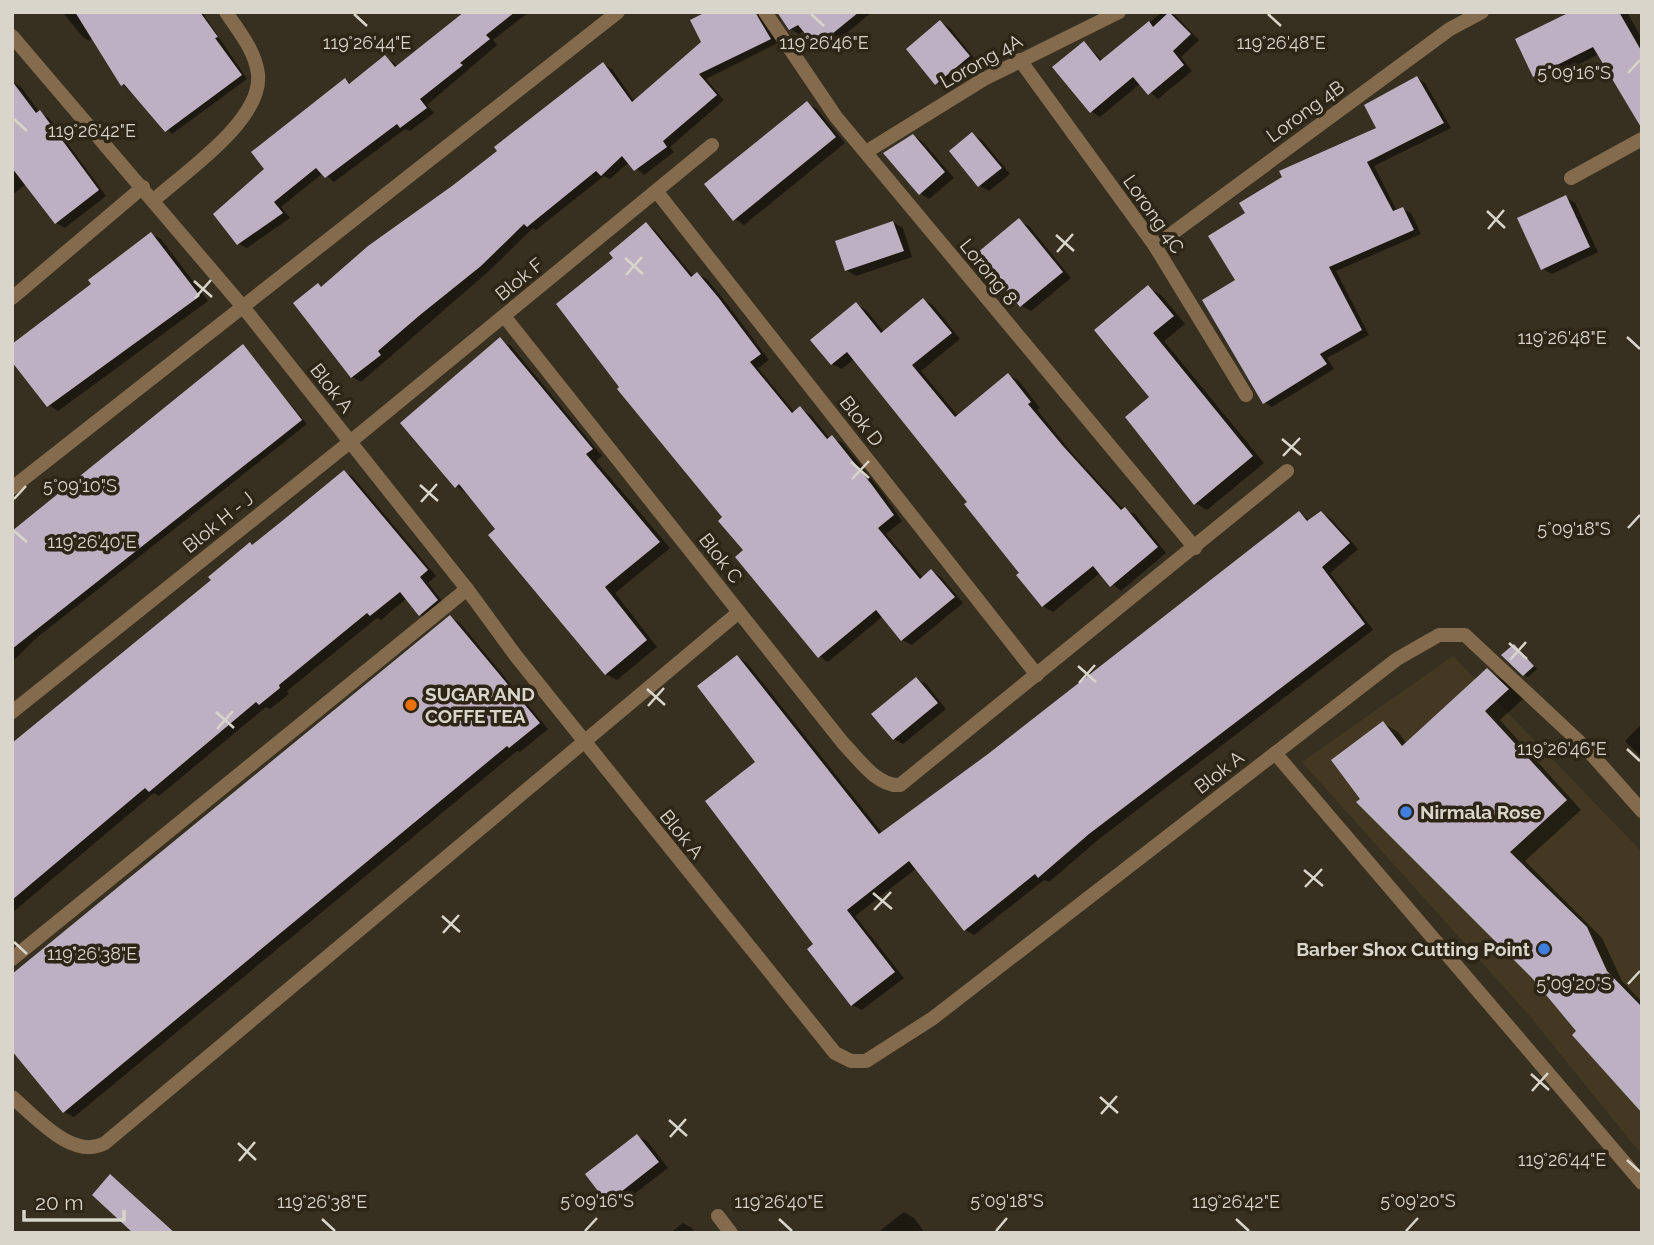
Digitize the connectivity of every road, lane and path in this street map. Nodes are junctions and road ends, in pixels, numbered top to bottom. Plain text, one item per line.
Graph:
1 (226, 12) edge
2 (618, 12) edge
3 (765, 12) edge
4 (1119, 12) edge
5 (1482, 12) edge
6 (12, 36) edge
7 (1020, 60) junction
8 (1642, 139) edge
9 (712, 145) dead end
10 (866, 152) junction
11 (1571, 178) dead end
12 (143, 187) junction
13 (657, 192) junction
14 (154, 200) junction
15 (1155, 246) junction
16 (12, 298) edge
17 (243, 307) junction
18 (504, 316) junction
19 (1246, 395) dead end
20 (350, 442) junction
21 (1287, 471) dead end
22 (12, 488) edge
23 (1195, 548) junction
24 (467, 589) junction
25 (740, 612) junction
26 (1037, 675) junction
27 (12, 712) edge
28 (584, 742) junction
29 (1275, 753) junction
30 (1642, 811) edge
31 (12, 959) edge
32 (12, 1097) edge
33 (1642, 1183) edge
34 (718, 1216) dead end
35 (731, 1233) edge

1 - 14 street
2 - 17 street
3 - 10 street, Lorong 8
4 - 7 street, Lorong 4A
5 - 15 street, Lorong 4B
6 - 12 street, Blok A
7 - 10 street, Lorong 4A
7 - 15 street, Lorong 4C
8 - 11 street
9 - 13 street, Blok F
10 - 23 street, Lorong 8
12 - 14 street, Blok A
12 - 16 street
13 - 18 street, Blok F
13 - 26 street, Blok D
14 - 17 street, Blok A
15 - 19 street, Lorong 4C
17 - 20 street, Blok A
17 - 22 street
18 - 20 street, Blok F
18 - 25 street, Blok C
20 - 24 street, Blok A
20 - 27 street, Blok H - J
21 - 23 street
23 - 26 street
24 - 28 street, Blok A
24 - 31 street
25 - 26 street, Blok C
25 - 28 street
28 - 29 street, Blok A
28 - 32 street
29 - 30 street, Blok A
29 - 33 street
34 - 35 street

